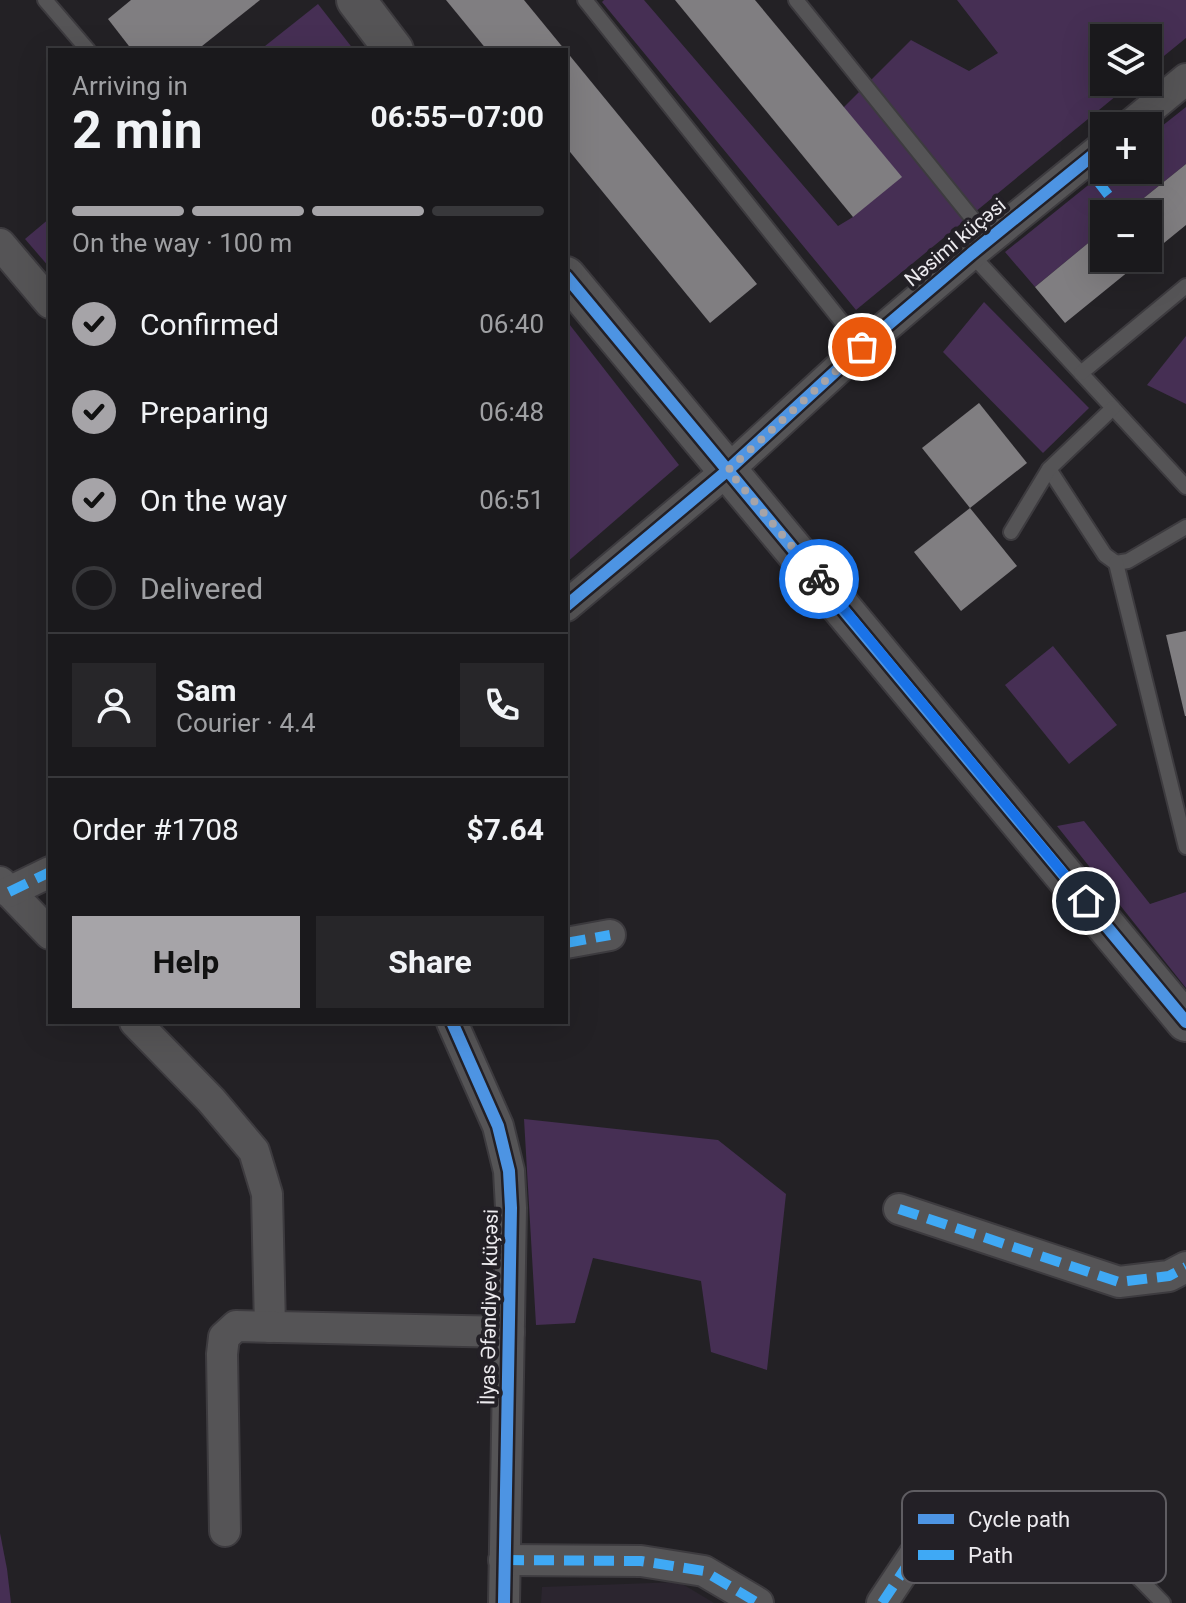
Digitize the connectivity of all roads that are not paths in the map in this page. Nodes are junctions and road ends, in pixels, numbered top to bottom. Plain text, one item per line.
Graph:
1 (45, 0) edge
2 (356, 0) edge
3 (585, 0) edge
4 (796, 0) edge
5 (86, 48) edge
6 (392, 48) edge
7 (1186, 79) edge
8 (1146, 112) edge
9 (1090, 157) edge
10 (0, 244) edge
11 (980, 247) junction
12 (568, 278) edge
13 (1186, 286) edge
14 (48, 301) edge
15 (862, 347) junction
16 (1081, 373) junction
17 (1113, 408) junction
18 (1049, 469) junction
19 (728, 470) junction
20 (1186, 487) edge
21 (1186, 527) edge
22 (1011, 532) dead end
23 (1116, 563) junction
24 (568, 604) edge
25 (1186, 847) edge
26 (48, 873) edge
27 (5, 887) edge
28 (48, 932) edge
29 (610, 935) dead end
30 (568, 943) edge
31 (1186, 1022) edge
32 (137, 1024) edge
33 (453, 1024) edge
34 (899, 1209) dead end
35 (1186, 1267) edge
36 (270, 1327) junction
37 (509, 1332) junction
38 (225, 1531) dead end
39 (504, 1560) junction
40 (902, 1573) edge
41 (1144, 1583) edge
42 (504, 1603) edge
43 (758, 1603) edge
44 (882, 1603) edge
45 (1163, 1603) edge

1 - 5 lane
2 - 6 street
3 - 15 lane
4 - 11 lane
7 - 8 street
9 - 11 street, Nəsimi küçəsi
10 - 14 street
11 - 15 street, Nəsimi küçəsi
11 - 16 lane
12 - 19 street
13 - 16 lane
15 - 19 street, Nəsimi küçəsi
16 - 17 lane
17 - 18 lane
17 - 20 lane
18 - 22 lane
18 - 23 lane
19 - 24 street
19 - 31 street
21 - 23 lane
23 - 25 lane
26 - 27 street
27 - 28 street
29 - 30 street
32 - 36 street
33 - 37 street, İlyas Əfəndiyev küçəsi
34 - 35 street
36 - 37 street
36 - 38 street
37 - 39 street, İlyas Əfəndiyev küçəsi
39 - 42 street, İlyas Əfəndiyev küçəsi
39 - 43 street
40 - 44 street
41 - 45 lane

